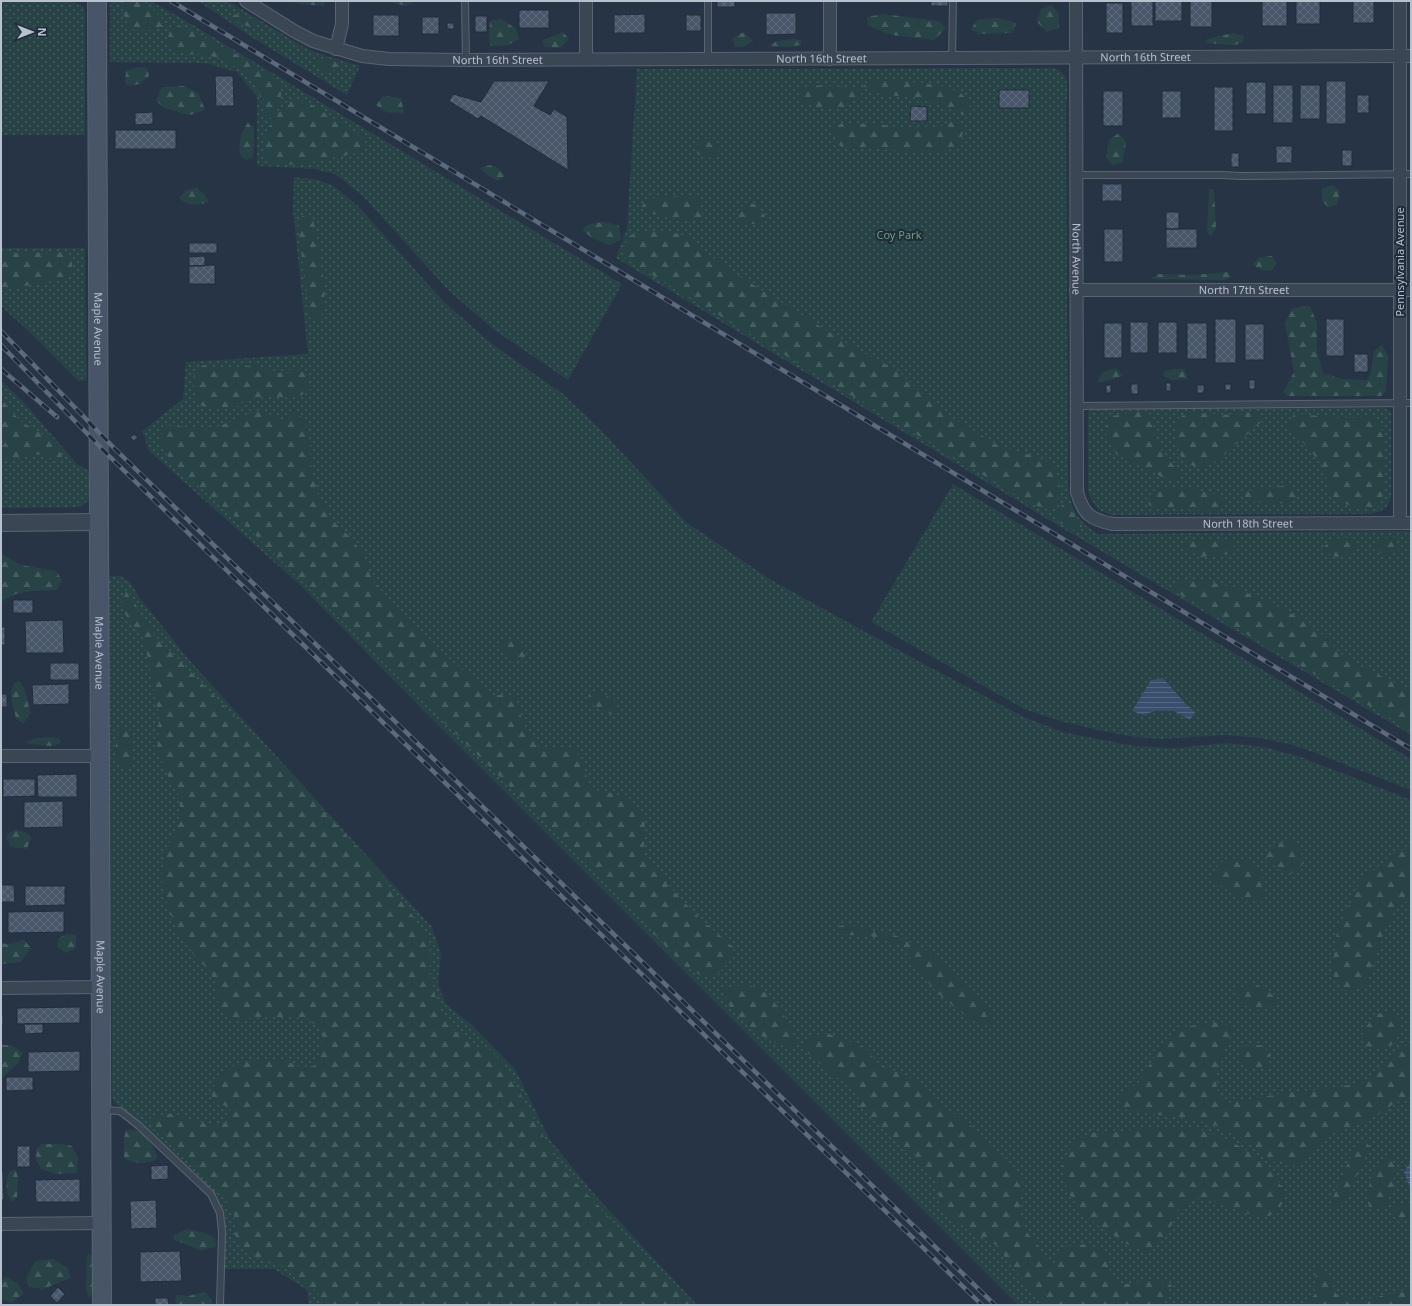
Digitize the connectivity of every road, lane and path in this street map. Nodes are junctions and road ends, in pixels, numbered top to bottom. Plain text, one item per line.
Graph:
1 (97, 1) edge
2 (246, 1) edge
3 (342, 1) edge
4 (465, 1) edge
5 (586, 1) edge
6 (708, 1) edge
7 (830, 1) edge
8 (953, 1) edge
9 (1076, 1) edge
10 (1400, 1) edge
11 (336, 49) junction
12 (1406, 56) edge
13 (952, 58) junction
14 (1076, 58) junction
15 (708, 59) junction
16 (830, 59) junction
17 (466, 60) junction
18 (586, 60) junction
19 (1406, 174) edge
20 (1077, 176) junction
21 (1076, 290) junction
22 (1406, 290) edge
23 (1406, 403) edge
24 (1077, 406) junction
25 (1087, 514) joint
26 (99, 522) junction
27 (1, 523) edge
28 (1406, 523) edge
29 (1, 756) edge
30 (100, 756) junction
31 (101, 987) junction
32 (1, 988) edge
33 (102, 1110) junction
34 (102, 1223) junction
35 (1, 1224) edge
36 (102, 1305) edge
37 (220, 1305) edge

1 - 26 main road, Maple Avenue
2 - 11 street, North 16th Street
3 - 11 street
4 - 17 lane
5 - 18 street
6 - 15 lane
7 - 16 street
8 - 13 lane
9 - 14 street, North Avenue
10 - 12 street, Pennsylvania Avenue
11 - 17 street, North 16th Street
12 - 14 street, North 16th Street
12 - 19 street, Pennsylvania Avenue
13 - 14 street, North 16th Street
13 - 16 street, North 16th Street
14 - 20 street, North Avenue
15 - 16 street, North 16th Street
15 - 18 street, North 16th Street
17 - 18 street, North 16th Street
19 - 20 lane
19 - 22 street, Pennsylvania Avenue
20 - 21 street, North Avenue
21 - 22 street, North 17th Street
21 - 24 street, North Avenue
22 - 23 street, Pennsylvania Avenue
23 - 24 lane
23 - 28 street, Pennsylvania Avenue
24 - 25 street, North Avenue
25 - 28 street, North 18th Street
26 - 27 street
26 - 30 main road, Maple Avenue
29 - 30 street
30 - 31 main road, Maple Avenue
31 - 32 street
31 - 33 main road, Maple Avenue
33 - 34 main road, Maple Avenue
33 - 37 lane
34 - 35 street
34 - 36 main road, Maple Avenue

